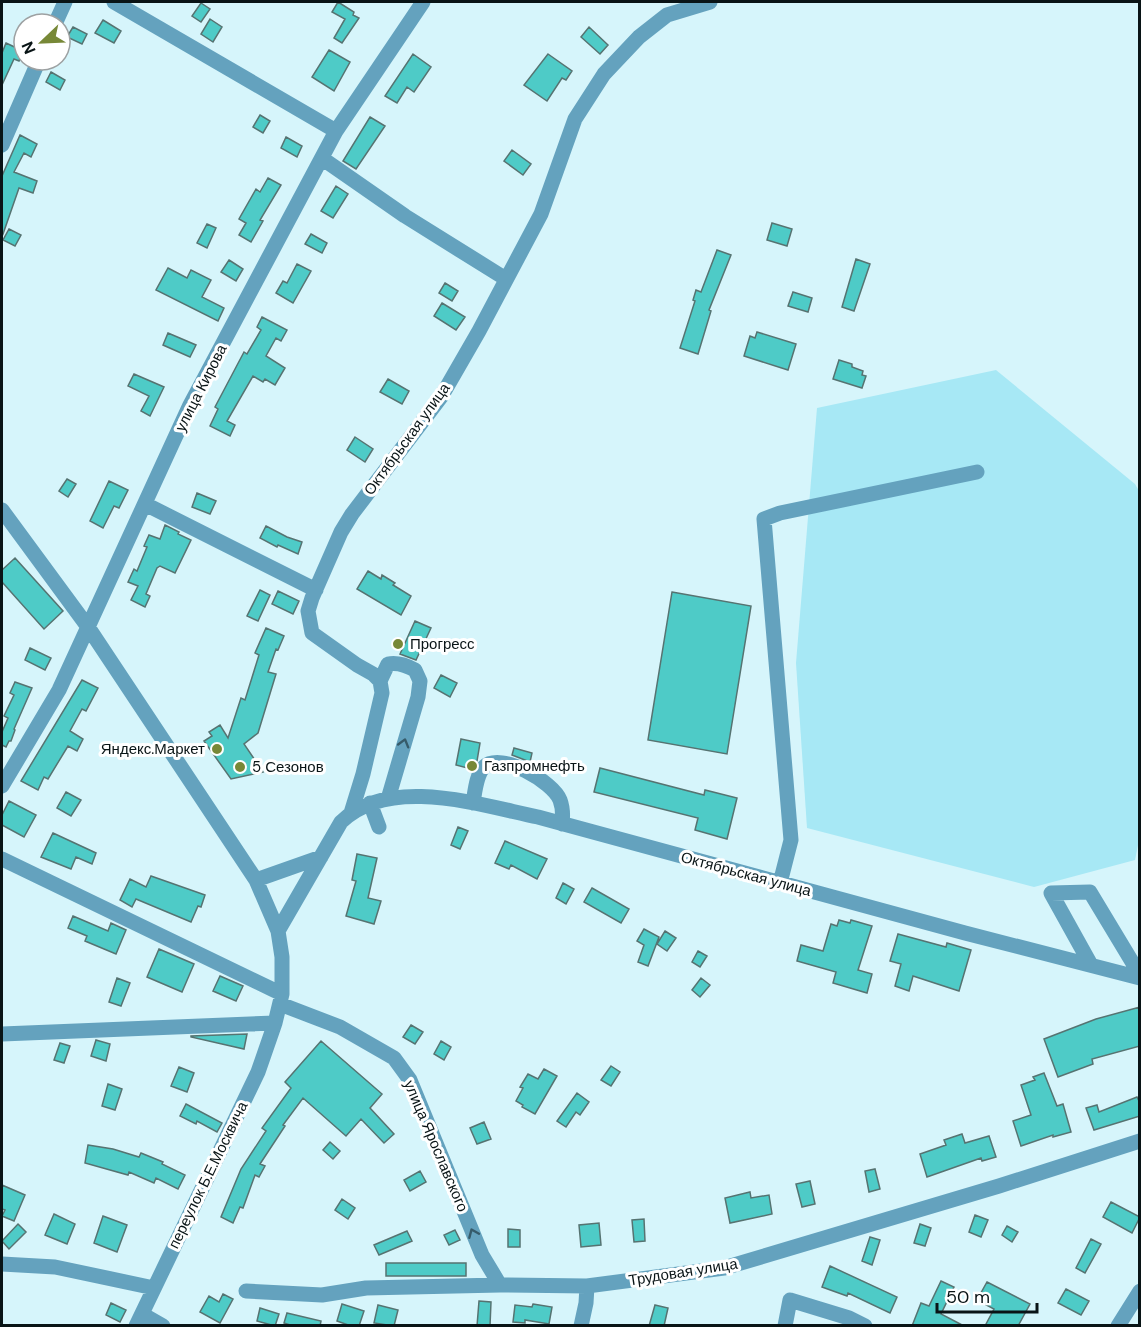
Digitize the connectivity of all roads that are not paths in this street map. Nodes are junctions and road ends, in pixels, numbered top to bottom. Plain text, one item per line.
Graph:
1 (114, 2) edge
2 (423, 2) edge
3 (710, 2) edge
4 (34, 72) edge
5 (336, 131) junction
6 (2, 145) edge
7 (323, 159) junction
8 (506, 279) junction
9 (977, 472) dead end
10 (146, 504) junction
11 (2, 510) edge
12 (316, 590) junction
13 (88, 627) junction
14 (380, 681) junction
15 (2, 786) edge
16 (388, 799) junction
17 (370, 803) junction
18 (473, 803) junction
19 (351, 813) junction
20 (562, 824) junction
21 (379, 827) dead end
22 (321, 857) junction
23 (2, 860) edge
24 (256, 880) junction
25 (780, 884) junction
26 (278, 931) junction
27 (1091, 964) junction
28 (1140, 976) edge
29 (281, 999) junction
30 (275, 1023) junction
31 (2, 1034) edge
32 (1140, 1141) edge
33 (2, 1264) edge
34 (500, 1285) junction
35 (586, 1286) junction
36 (154, 1288) junction
37 (246, 1291) dead end
38 (1140, 1291) edge
39 (139, 1320) edge
40 (163, 1326) edge
41 (581, 1326) edge
42 (785, 1326) edge
43 (865, 1326) edge
44 (1118, 1326) edge

1 - 5 street
2 - 5 street, улица Кирова
3 - 8 street, Октябрьская улица
4 - 6 street
5 - 7 street, улица Кирова
7 - 8 street
7 - 10 street, улица Кирова
8 - 12 street, Октябрьская улица
9 - 25 street
10 - 12 street
10 - 13 street, улица Кирова
11 - 13 street, переулок Б.Е.Москвича
12 - 14 street, Октябрьская улица
13 - 15 street, улица Кирова
13 - 24 street, переулок Б.Е.Москвича
16 -> 14 street
14 - 19 street, Октябрьская улица
16 - 17 street, Октябрьская улица
16 - 18 street, Октябрьская улица
17 - 19 street, Октябрьская улица
17 - 21 street
18 - 20 street, Октябрьская улица
18 - 20 street
19 - 22 street, Октябрьская улица
20 - 25 street, Октябрьская улица
22 - 24 street
22 - 26 street, Октябрьская улица
23 - 29 street, улица Ярославского
24 - 26 street, переулок Б.Е.Москвича
25 - 27 street, Октябрьская улица
26 - 29 street, переулок Б.Е.Москвича
27 - 28 street, Октябрьская улица
27 - 28 street
29 - 30 street, переулок Б.Е.Москвича
34 -> 29 street, улица Ярославского
30 - 31 street
30 - 36 street, переулок Б.Е.Москвича
32 - 35 street, Трудовая улица
33 - 36 street
34 - 35 street, Трудовая улица
34 - 37 street, Трудовая улица
35 - 41 street
36 - 39 street, переулок Б.Е.Москвича
38 - 44 street
39 - 40 street
42 - 43 street

